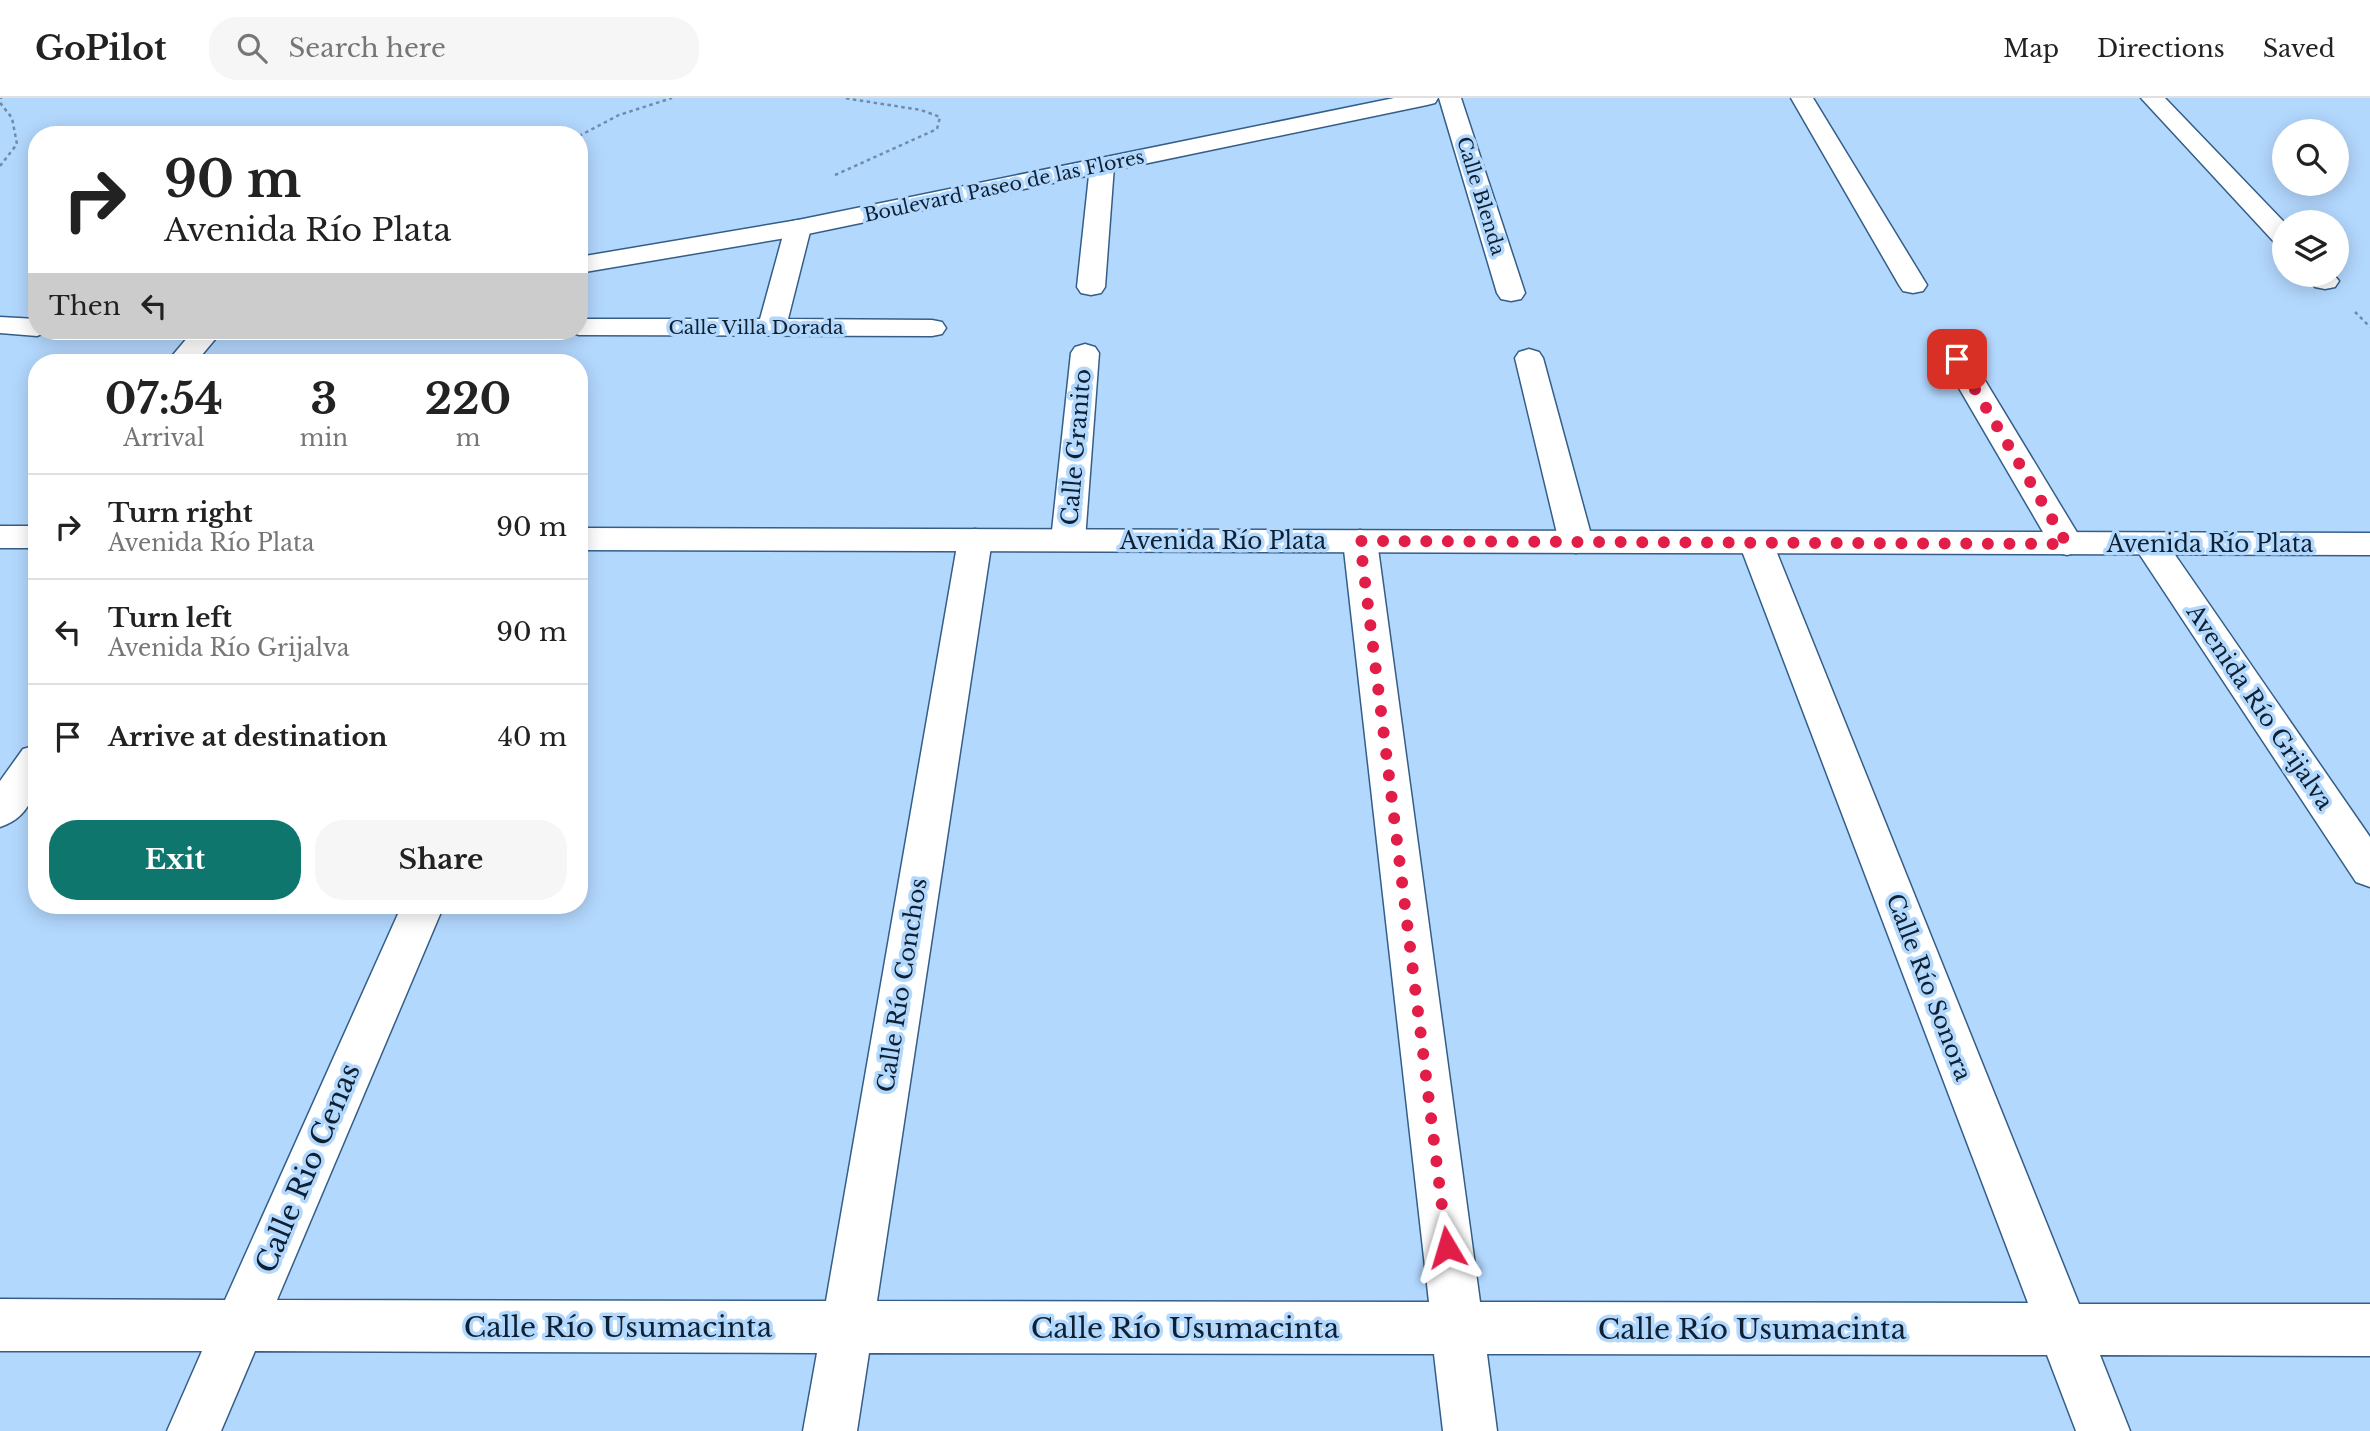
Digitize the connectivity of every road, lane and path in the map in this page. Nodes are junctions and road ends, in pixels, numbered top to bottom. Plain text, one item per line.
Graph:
1 (1, 98) edge
2 (672, 98) edge
3 (844, 98) edge
4 (1427, 98) edge
5 (1450, 98) edge
6 (1802, 98) edge
7 (2152, 98) edge
8 (588, 131) edge
9 (0, 166) edge
10 (1102, 166) junction
11 (824, 179) dead end
12 (2272, 224) edge
13 (798, 228) junction
14 (588, 263) edge
15 (1913, 285) dead end
16 (1091, 287) dead end
17 (1511, 293) dead end
18 (0, 325) edge
19 (28, 327) edge
20 (588, 327) edge
21 (772, 327) junction
22 (932, 328) dead end
23 (200, 340) edge
24 (1085, 353) dead end
25 (188, 354) edge
26 (1528, 358) dead end
27 (1957, 359) dead end
28 (975, 540) junction
29 (1068, 540) junction
30 (588, 541) edge
31 (1360, 541) junction
32 (1576, 542) junction
33 (1756, 543) junction
34 (2067, 544) junction
35 (2150, 544) junction
36 (2370, 544) edge
37 (28, 772) edge
38 (0, 811) edge
39 (2370, 870) edge
40 (419, 914) edge
41 (0, 1325) edge
42 (240, 1326) junction
43 (846, 1327) junction
44 (1458, 1328) junction
45 (2063, 1329) junction
46 (2370, 1330) edge
47 (194, 1431) edge
48 (830, 1431) edge
49 (1470, 1431) edge
50 (2103, 1431) edge

1 - 9 path
2 - 8 path
3 - 11 path
4 - 10 street, Boulevard Paseo de las Flores
5 - 17 street, Calle Blenda
6 - 15 street
7 - 12 street
10 - 13 street, Boulevard Paseo de las Flores
10 - 16 street
13 - 14 street, Boulevard Paseo de las Flores
13 - 21 street
18 - 19 street
20 - 21 street, Calle Villa Dorada
21 - 22 street, Calle Villa Dorada
23 - 25 street
24 - 29 street, Calle Granito
26 - 32 street
27 - 34 street
28 - 29 street, Avenida Río Plata
28 - 30 street, Avenida Río Plata
28 - 43 street, Calle Río Conchos
29 - 31 street, Avenida Río Plata
31 - 32 street, Avenida Río Plata
31 - 44 street
32 - 33 street, Avenida Río Plata
33 - 34 street, Avenida Río Plata
33 - 45 street, Calle Río Sonora
34 - 35 street, Avenida Río Plata
35 - 36 street, Avenida Río Plata
35 - 39 street, Avenida Río Grijalva
37 - 38 street
40 - 42 street, Calle Rio Cenas
41 - 42 street, Calle Río Usumacinta
42 - 43 street, Calle Río Usumacinta
42 - 47 street, Calle Rio Cenas
43 - 44 street, Calle Río Usumacinta
43 - 48 street, Calle Río Conchos
44 - 45 street, Calle Río Usumacinta
44 - 49 street
45 - 46 street, Calle Río Usumacinta
45 - 50 street, Calle Río Sonora

